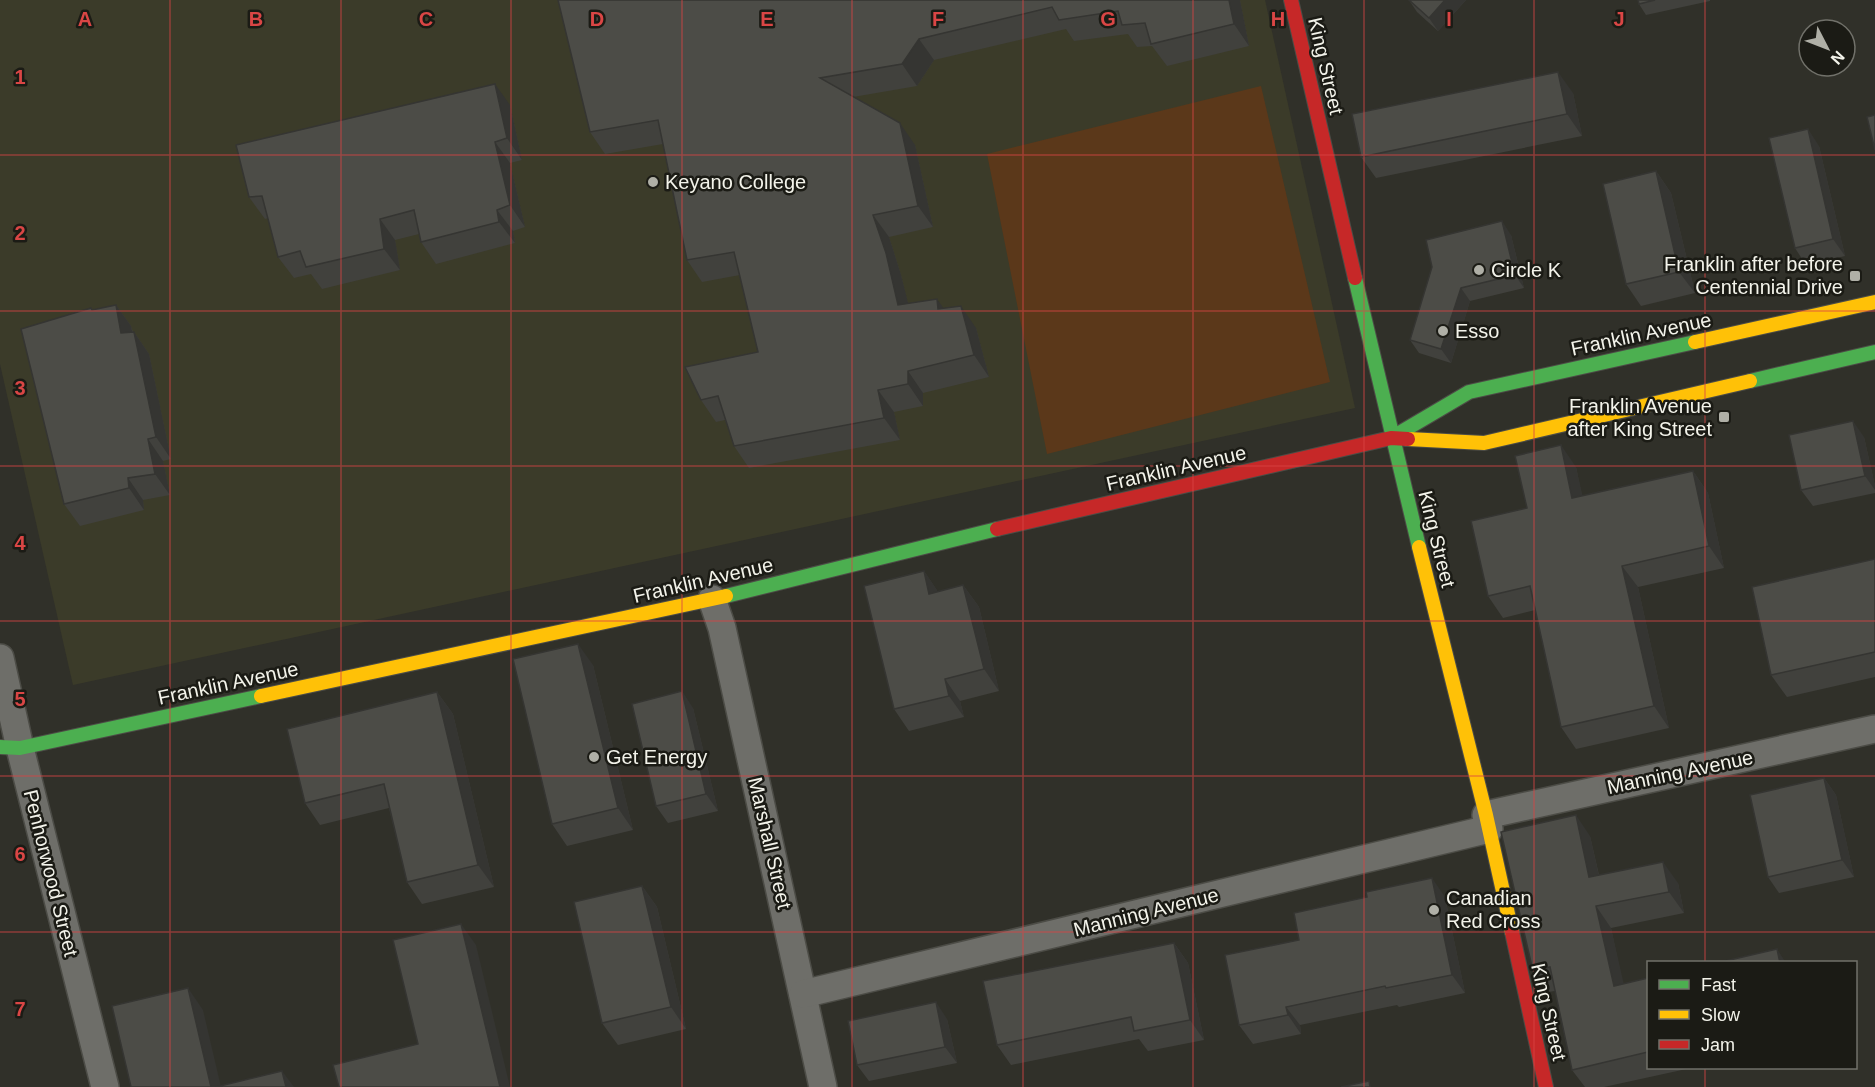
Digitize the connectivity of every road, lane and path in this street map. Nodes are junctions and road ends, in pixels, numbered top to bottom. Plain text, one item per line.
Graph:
1 (1291, 0) edge
2 (1875, 302) edge
3 (1875, 352) edge
4 (1391, 438) junction
5 (712, 599) junction
6 (0, 658) edge
7 (1875, 729) edge
8 (7, 752) edge
9 (1487, 822) junction
10 (804, 994) junction
11 (105, 1087) edge
12 (823, 1087) edge
13 (1546, 1087) edge

1 - 4 main road, King Street
2 - 4 main road, Franklin Avenue
3 - 4 main road, Franklin Avenue
4 - 5 main road, Franklin Avenue
4 - 9 main road, King Street
5 - 8 main road, Franklin Avenue
5 - 10 street, Marshall Street
6 - 8 street, Penhorwood Street
7 - 9 street, Manning Avenue
8 - 11 street, Penhorwood Street
9 - 10 street, Manning Avenue
9 - 13 main road, King Street
10 - 12 street, Marshall Street

